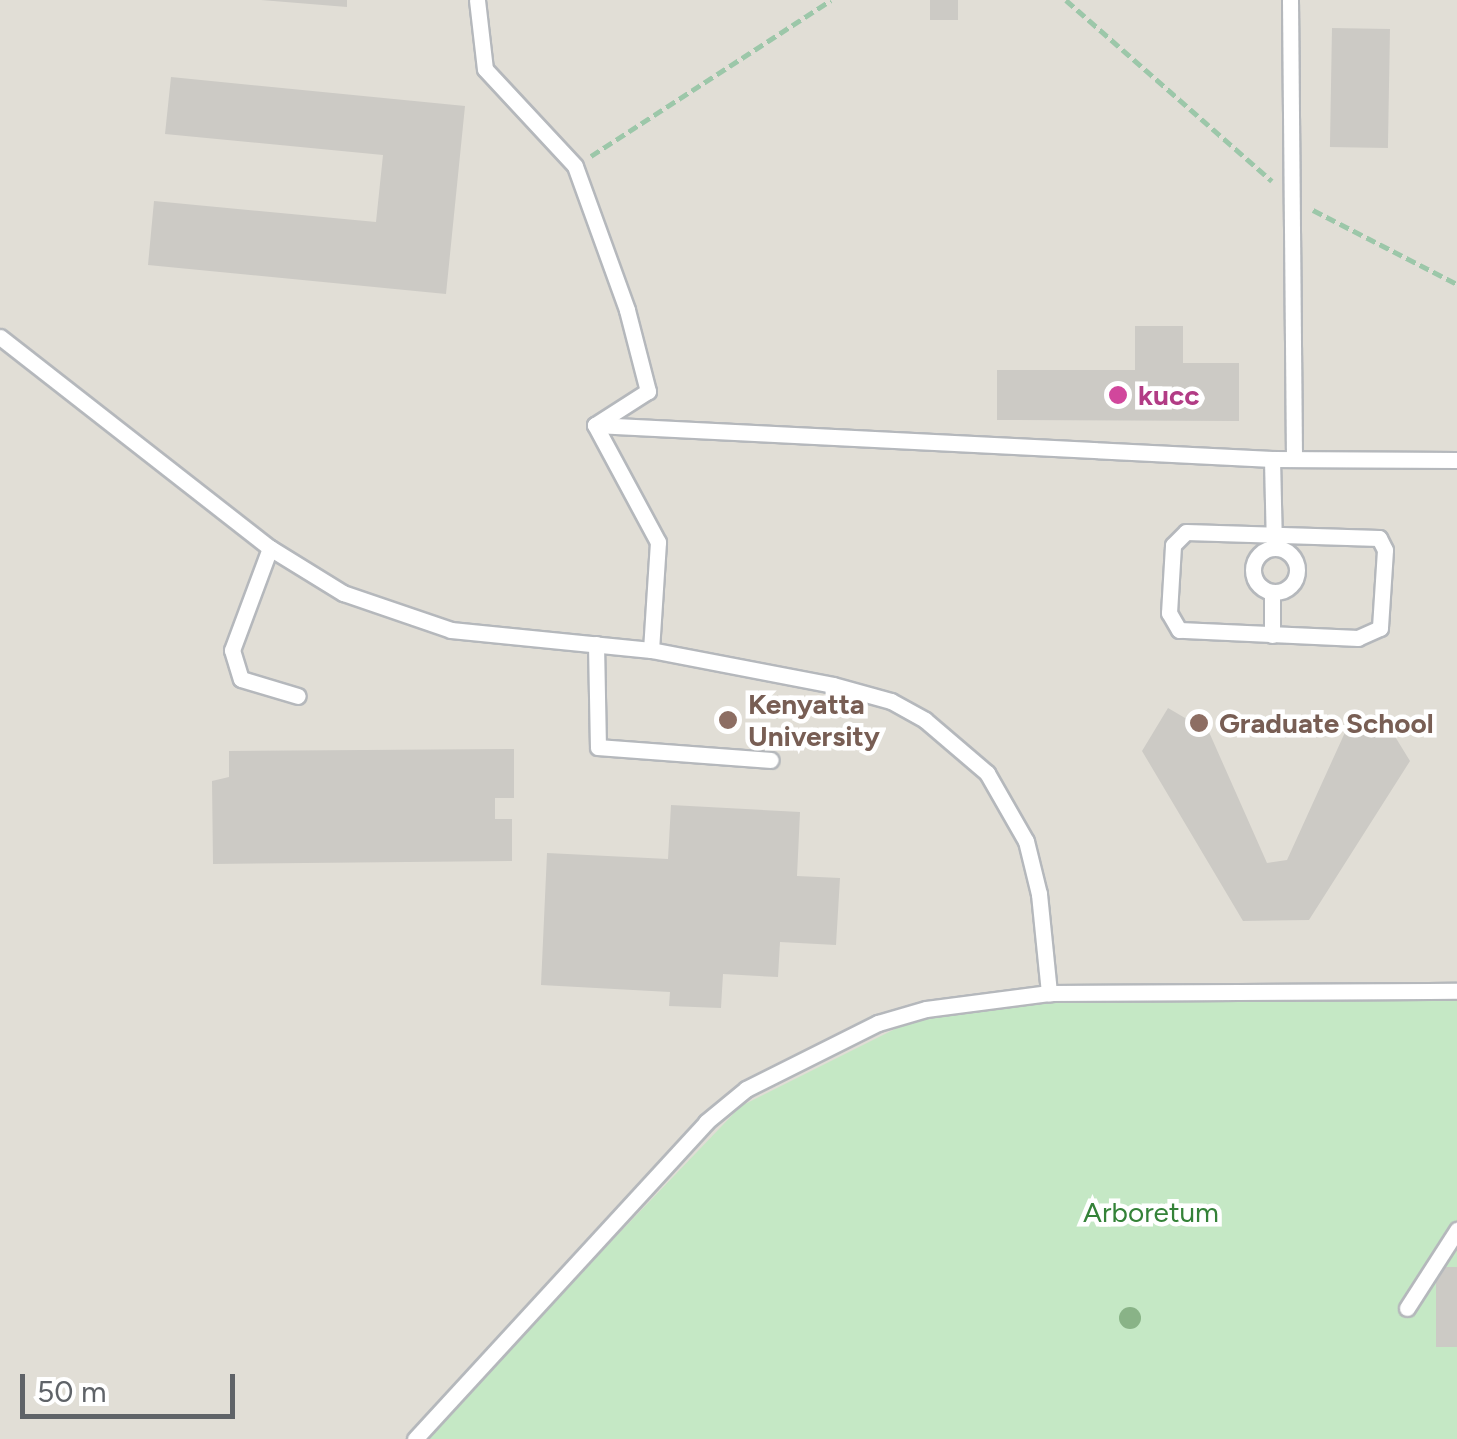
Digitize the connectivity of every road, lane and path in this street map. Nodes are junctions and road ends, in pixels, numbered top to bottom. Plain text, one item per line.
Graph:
1 (477, 0) edge
2 (831, 0) edge
3 (1066, 0) edge
4 (1290, 0) edge
5 (576, 166) junction
6 (1290, 198) junction
7 (1457, 284) edge
8 (0, 337) edge
9 (595, 426) junction
10 (1272, 459) junction
11 (1294, 459) junction
12 (1457, 460) edge
13 (1274, 541) junction
14 (270, 548) junction
15 (1272, 593) junction
16 (1272, 635) junction
17 (596, 644) junction
18 (651, 650) junction
19 (298, 696) dead end
20 (771, 760) dead end
21 (1457, 991) edge
22 (1049, 993) junction
23 (1457, 1230) edge
24 (1407, 1308) dead end
25 (415, 1439) edge

1 - 5 lane
2 - 5 path
3 - 6 path
4 - 6 lane
5 - 9 lane
6 - 7 path
6 - 11 lane
8 - 14 lane
9 - 10 lane
9 - 18 lane
10 - 11 lane
10 - 13 lane
11 - 12 lane
13 - 15 lane
13 - 15 lane
13 - 16 lane
13 - 16 lane
14 - 17 lane
14 - 19 lane
15 - 16 lane
17 - 18 lane
17 - 20 lane
18 - 22 lane
21 - 22 lane
22 - 25 lane
23 - 24 lane

